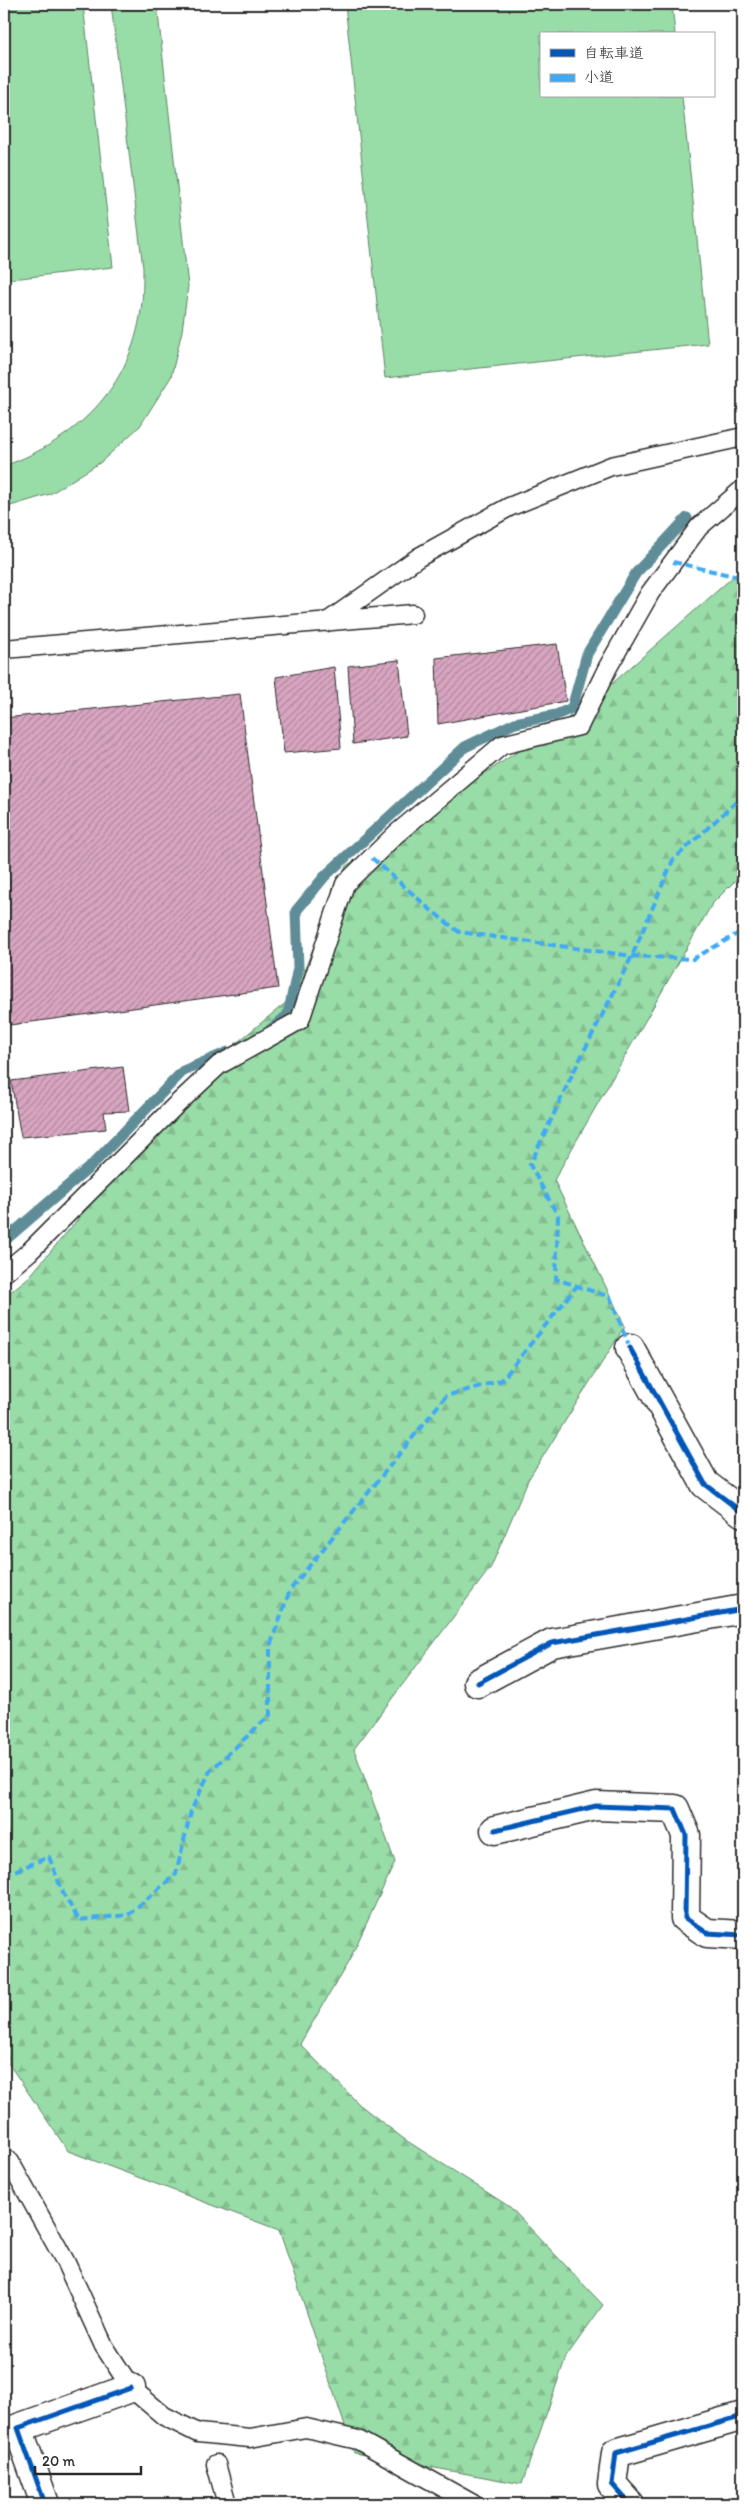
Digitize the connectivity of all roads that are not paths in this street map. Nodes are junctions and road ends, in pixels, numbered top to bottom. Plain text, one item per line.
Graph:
1 (743, 437) edge
2 (743, 489) edge
3 (413, 614) dead end
4 (327, 622) junction
5 (4, 649) edge
6 (4, 1273) edge
7 (630, 1348) dead end
8 (743, 1512) edge
9 (743, 1610) edge
10 (478, 1683) dead end
11 (495, 1830) dead end
12 (743, 1935) edge
13 (4, 2157) edge
14 (131, 2388) junction
15 (743, 2416) edge
16 (216, 2464) dead end
17 (45, 2504) edge
18 (227, 2504) edge
19 (473, 2504) edge
20 (630, 2504) edge

1 - 4 lane
2 - 6 lane
3 - 4 lane
4 - 5 lane
7 - 8 street
9 - 10 street
11 - 12 street
13 - 14 lane
14 - 17 street
14 - 19 lane
15 - 20 street
16 - 18 lane

